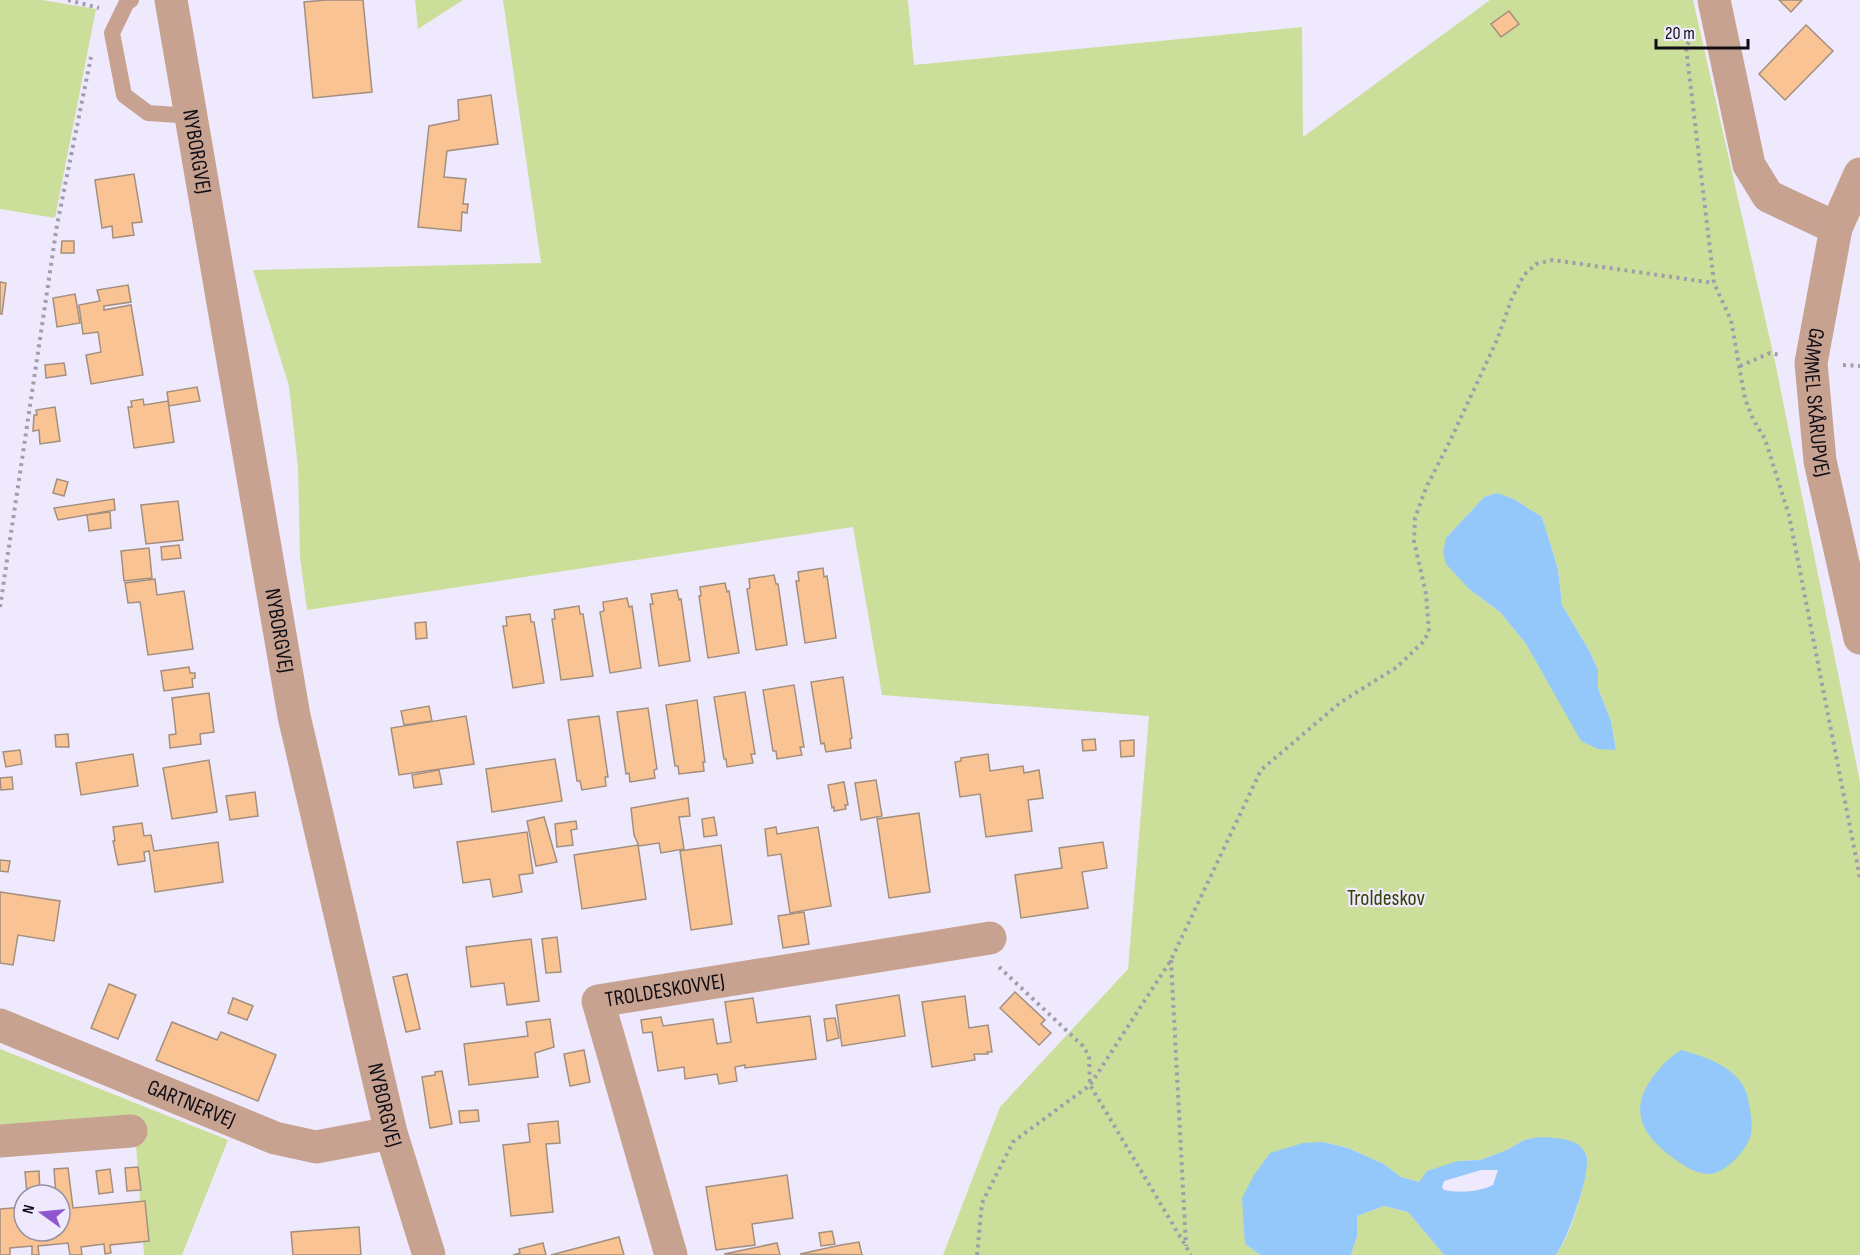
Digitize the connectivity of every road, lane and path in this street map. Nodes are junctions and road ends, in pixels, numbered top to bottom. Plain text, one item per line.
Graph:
1 (68, 0) edge
2 (131, 0) edge
3 (171, 0) edge
4 (97, 7) dead end
5 (1716, 8) edge
6 (112, 33) junction
7 (192, 116) junction
8 (1860, 174) edge
9 (1836, 228) junction
10 (1714, 284) junction
11 (1842, 355) dead end
12 (1826, 364) junction
13 (1740, 366) junction
14 (1851, 366) dead end
15 (1860, 366) edge
16 (0, 607) edge
17 (1860, 638) edge
18 (1860, 878) edge
19 (990, 938) joint
20 (1171, 960) junction
21 (0, 1024) edge
22 (1090, 1085) junction
23 (130, 1131) dead end
24 (391, 1133) junction
25 (0, 1141) edge
26 (1186, 1247) junction
27 (429, 1255) edge
28 (671, 1255) edge
29 (977, 1255) edge
30 (1191, 1255) edge

1 - 4 path
2 - 6 lane
3 - 7 street, NYBORGVEJ
5 - 9 street
5 - 10 path
6 - 7 lane
6 - 16 path
7 - 24 street, NYBORGVEJ
8 - 9 street, GAMMEL SKÅRUPVEJ
9 - 12 street, GAMMEL SKÅRUPVEJ
10 - 13 path
10 - 20 path
11 - 12 path
12 - 13 path
12 - 17 street, GAMMEL SKÅRUPVEJ
13 - 18 path
14 - 15 path
19 - 22 path
19 - 28 street, TROLDESKOVVEJ
20 - 22 path
20 - 26 path
21 - 24 street, GARTNERVEJ
22 - 26 path
22 - 29 path
23 - 25 street
24 - 27 street, NYBORGVEJ
26 - 30 path

